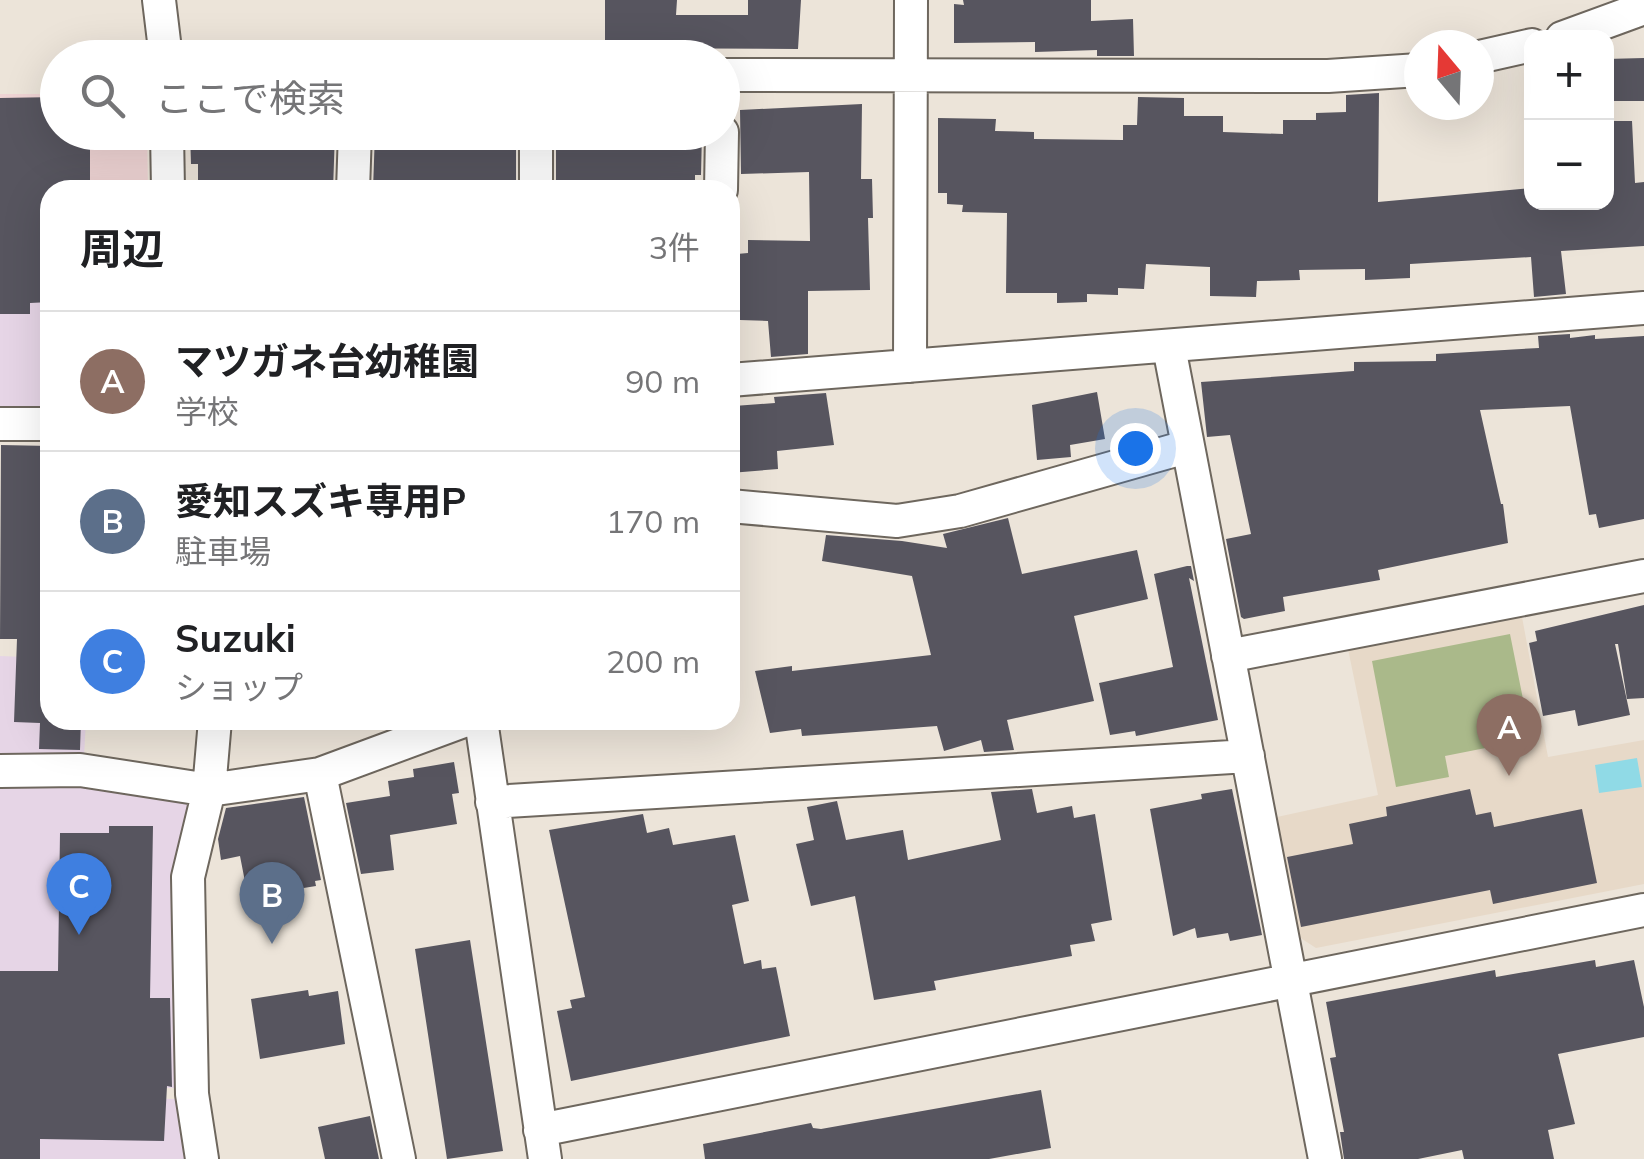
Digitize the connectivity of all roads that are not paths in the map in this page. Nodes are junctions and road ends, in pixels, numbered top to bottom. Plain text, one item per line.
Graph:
1 (159, 0) edge
2 (912, 0) edge
3 (1644, 8) edge
4 (1584, 30) edge
5 (164, 40) edge
6 (1524, 47) edge
7 (1494, 54) edge
8 (1404, 71) edge
9 (740, 74) edge
10 (911, 76) junction
11 (168, 150) edge
12 (355, 150) edge
13 (536, 150) edge
14 (722, 150) edge
15 (168, 180) edge
16 (354, 180) edge
17 (536, 180) edge
18 (721, 180) edge
19 (1644, 308) edge
20 (1170, 347) junction
21 (910, 366) junction
22 (740, 379) edge
23 (0, 424) edge
24 (40, 424) edge
25 (1186, 447) junction
26 (740, 507) edge
27 (1644, 576) edge
28 (1228, 656) junction
29 (214, 730) edge
30 (439, 730) edge
31 (483, 730) edge
32 (1248, 756) junction
33 (0, 771) edge
34 (320, 774) junction
35 (209, 790) junction
36 (492, 802) junction
37 (1644, 910) edge
38 (1290, 980) junction
39 (542, 1144) edge
40 (202, 1159) edge
41 (398, 1159) edge
42 (1325, 1159) edge

1 - 5 street
2 - 10 street
3 - 4 street
6 - 7 street
8 - 10 street
9 - 10 street
10 - 21 street
11 - 15 street
12 - 16 street
13 - 17 street
14 - 18 street
19 - 20 street
20 - 21 street
20 - 25 street
21 - 22 street
23 - 24 street
25 - 26 street
25 - 28 street
27 - 28 street
28 - 32 street
29 - 35 street
30 - 34 street
31 - 36 street
32 - 36 street
32 - 38 street
33 - 35 street
34 - 35 street
34 - 41 street
35 - 40 street
36 - 39 street
37 - 38 street
38 - 39 street
38 - 42 street

